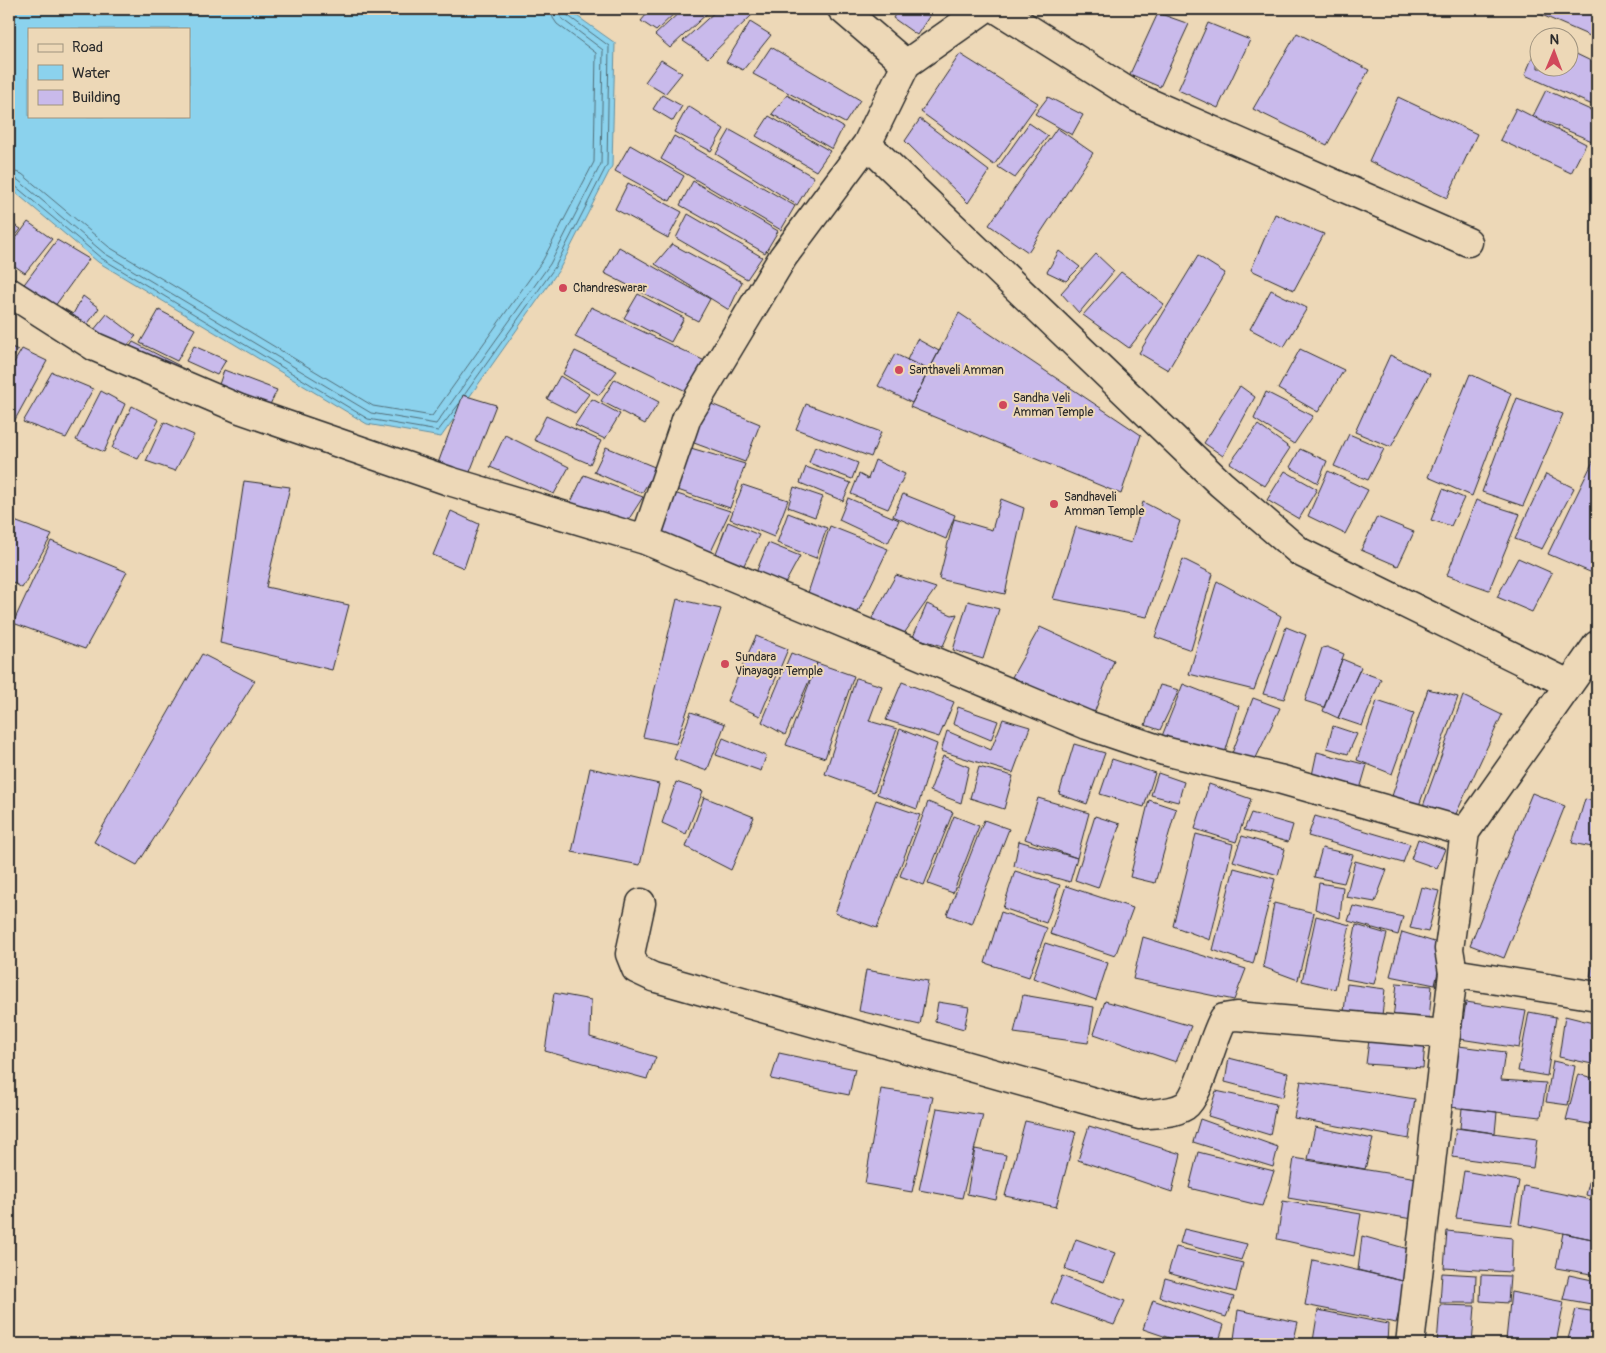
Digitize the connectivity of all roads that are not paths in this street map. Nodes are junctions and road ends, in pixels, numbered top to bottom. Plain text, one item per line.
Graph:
1 (842, 9) edge
2 (984, 9) edge
3 (997, 9) edge
4 (906, 64) junction
5 (867, 144) junction
6 (1468, 242) dead end
7 (9, 292) edge
8 (646, 540) junction
9 (1597, 645) edge
10 (1569, 684) junction
11 (1465, 832) junction
12 (642, 904) dead end
13 (1453, 973) junction
14 (1597, 996) edge
15 (1446, 1034) junction
16 (1410, 1344) edge

1 - 4 street
2 - 4 street
3 - 6 street
4 - 5 street
5 - 8 street
5 - 10 street
7 - 8 street
8 - 11 street
9 - 10 street
10 - 11 street
11 - 13 street
12 - 15 street
13 - 14 street
13 - 15 street
15 - 16 street

